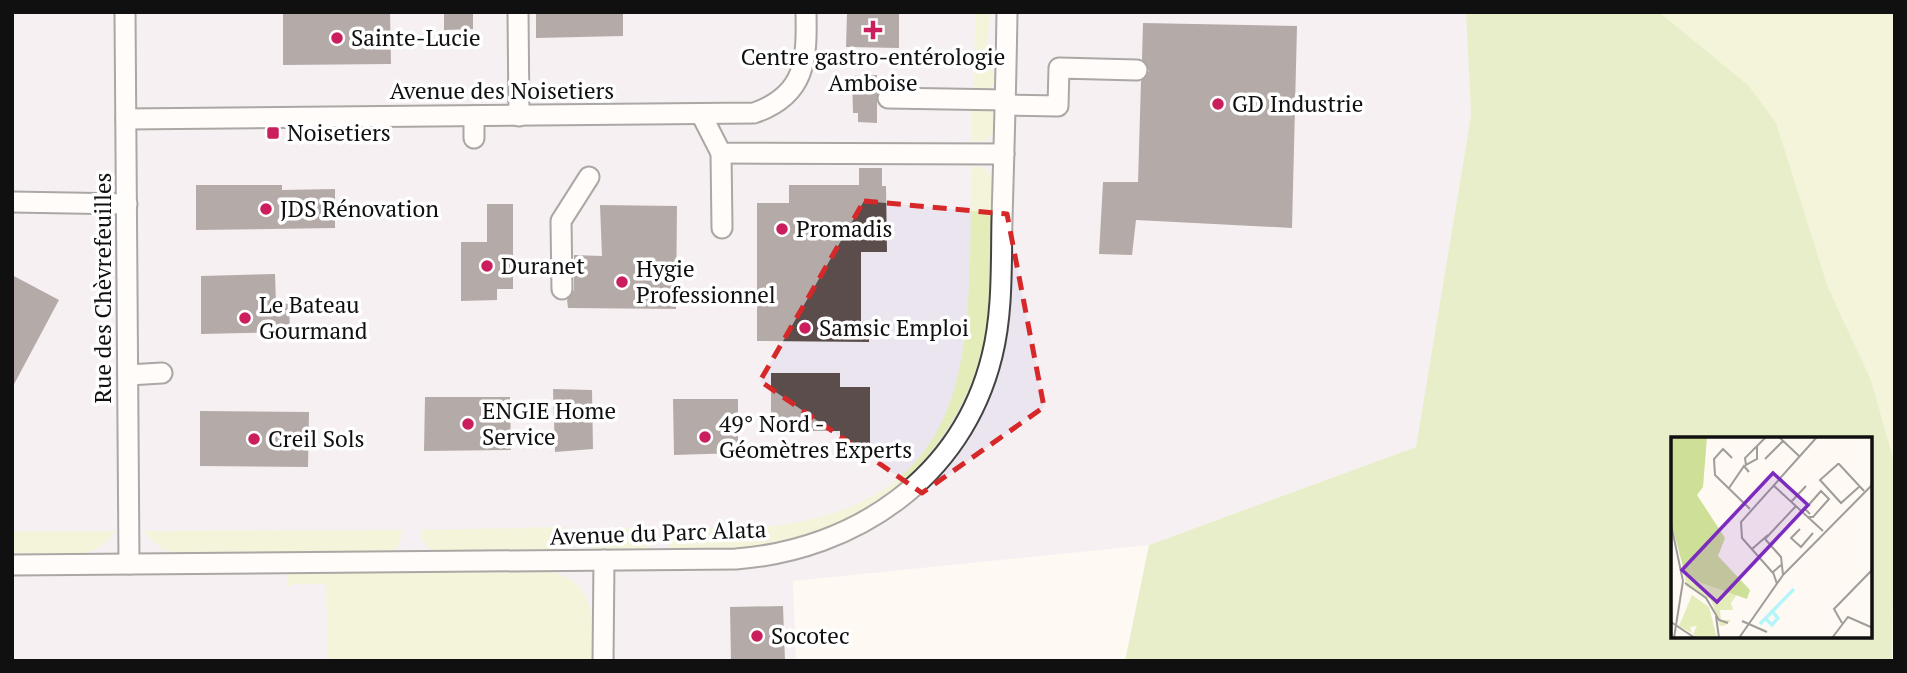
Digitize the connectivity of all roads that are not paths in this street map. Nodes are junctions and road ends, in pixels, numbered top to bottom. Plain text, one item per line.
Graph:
1 (125, 12) edge
2 (517, 12) edge
3 (806, 12) edge
4 (1007, 12) edge
5 (1137, 70) dead end
6 (888, 98) dead end
7 (1005, 102) junction
8 (701, 114) junction
9 (474, 116) junction
10 (519, 116) junction
11 (126, 119) junction
12 (474, 138) dead end
13 (721, 153) junction
14 (1004, 154) junction
15 (589, 177) dead end
16 (12, 202) edge
17 (127, 204) junction
18 (722, 228) dead end
19 (562, 289) dead end
20 (162, 373) dead end
21 (128, 374) junction
22 (604, 560) junction
23 (129, 564) junction
24 (12, 565) edge
25 (603, 661) edge

1 - 11 street, Rue des Chèvrefeuilles
2 - 10 street
3 - 8 street, Avenue des Noisetiers
4 - 7 street, Avenue du Parc Alata
5 - 7 street
6 - 7 street
7 - 14 street, Avenue du Parc Alata
8 - 10 street, Avenue des Noisetiers
8 - 13 street
9 - 10 street, Avenue des Noisetiers
9 - 11 street, Avenue des Noisetiers
9 - 12 street
11 - 17 street, Rue des Chèvrefeuilles
13 - 14 street
13 - 18 street
14 - 22 street, Avenue du Parc Alata
15 - 19 street
16 - 17 street
17 - 21 street, Rue des Chèvrefeuilles
20 - 21 street
21 - 23 street, Rue des Chèvrefeuilles
22 - 23 street, Avenue du Parc Alata
22 - 25 street
23 - 24 street, Avenue du Parc Alata

